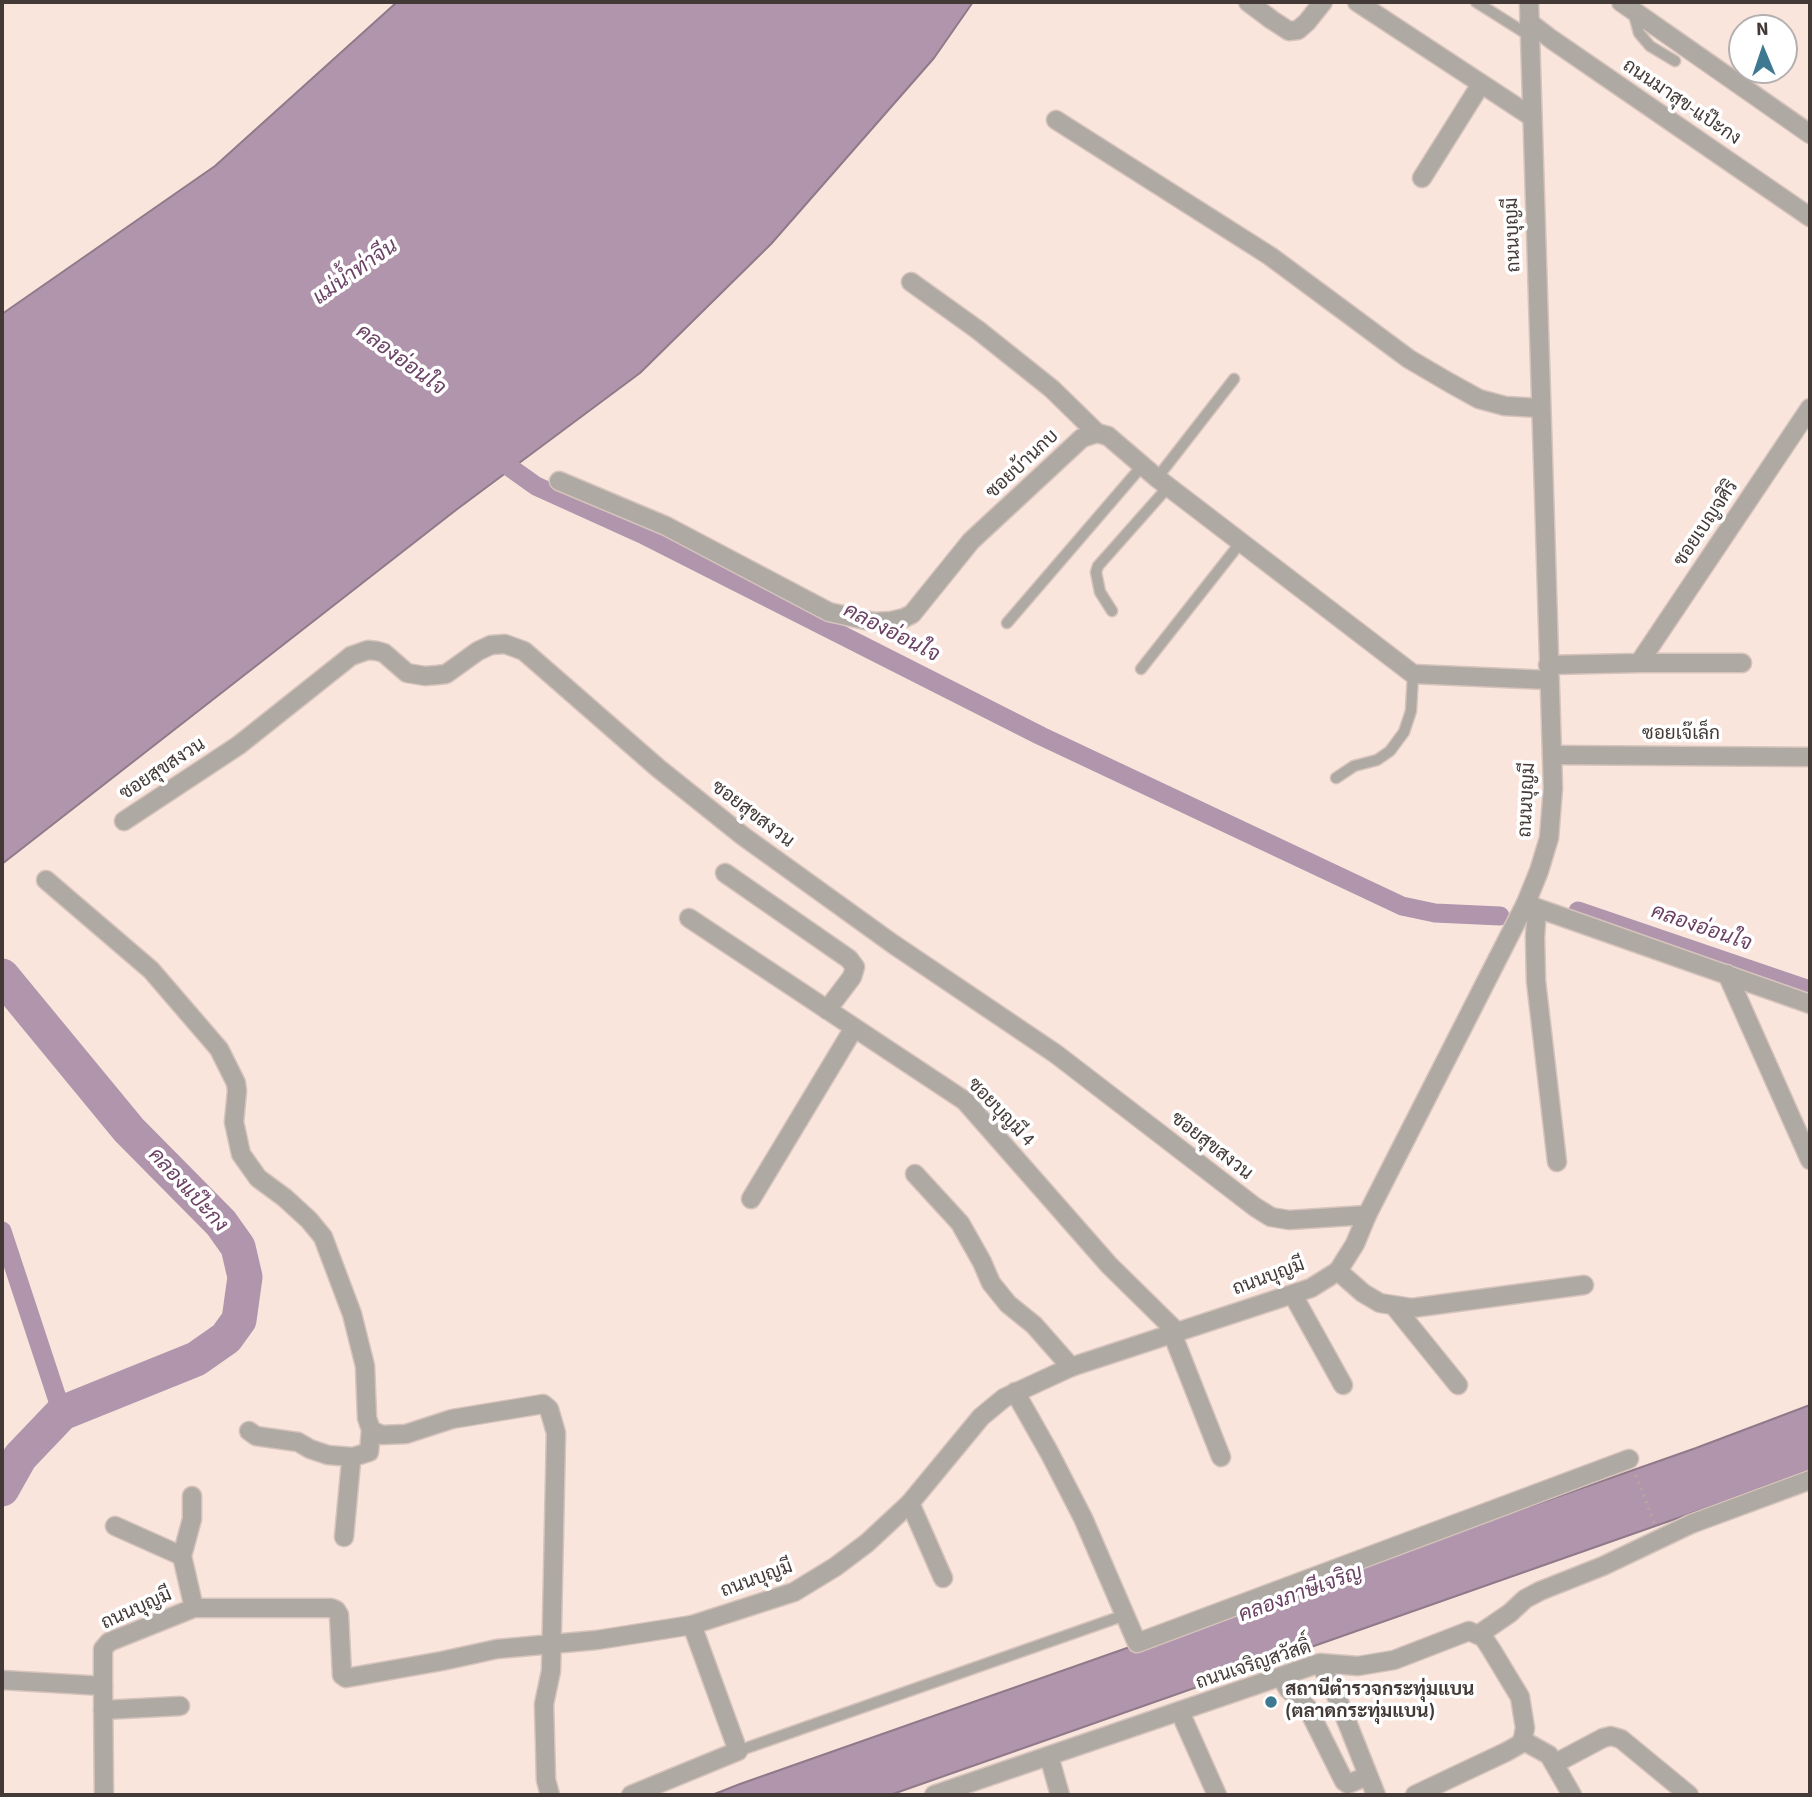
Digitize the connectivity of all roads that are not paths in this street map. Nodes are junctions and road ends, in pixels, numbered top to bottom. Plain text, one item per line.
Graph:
1 (1248, 2) edge
2 (1323, 2) edge
3 (1357, 2) edge
4 (1476, 2) edge
5 (1529, 2) edge
6 (1627, 6) edge
7 (1529, 29) junction
8 (1675, 61) dead end
9 (1481, 84) junction
10 (1532, 117) junction
11 (1056, 120) dead end
12 (1810, 134) edge
13 (1422, 178) dead end
14 (1810, 216) edge
15 (911, 282) dead end
16 (1234, 379) dead end
17 (1540, 408) junction
18 (1810, 408) edge
19 (1097, 433) junction
20 (1142, 466) junction
21 (559, 481) dead end
22 (1163, 482) junction
23 (1241, 542) junction
24 (1112, 611) dead end
25 (1007, 623) dead end
26 (1639, 663) junction
27 (1742, 663) dead end
28 (1141, 669) dead end
29 (1548, 673) junction
30 (1413, 674) junction
31 (1552, 755) junction
32 (1810, 757) edge
33 (1336, 778) dead end
34 (124, 821) dead end
35 (725, 873) dead end
36 (46, 880) dead end
37 (1532, 905) junction
38 (689, 918) dead end
39 (1727, 974) junction
40 (1810, 1004) edge
41 (827, 1010) junction
42 (855, 1028) junction
43 (1810, 1160) edge
44 (1557, 1162) dead end
45 (915, 1174) dead end
46 (751, 1199) dead end
47 (1367, 1214) junction
48 (1339, 1271) junction
49 (1584, 1285) dead end
50 (1293, 1295) junction
51 (1394, 1306) junction
52 (1175, 1333) junction
53 (1071, 1367) junction
54 (1343, 1385) dead end
55 (1458, 1385) dead end
56 (1015, 1392) junction
57 (371, 1430) junction
58 (249, 1431) dead end
59 (354, 1457) junction
60 (1221, 1457) dead end
61 (1631, 1463) road end
62 (1810, 1480) edge
63 (192, 1496) dead end
64 (910, 1503) junction
65 (115, 1526) dead end
66 (344, 1537) dead end
67 (182, 1556) junction
68 (943, 1578) dead end
69 (194, 1608) junction
70 (1125, 1615) junction
71 (692, 1625) junction
72 (1478, 1635) junction
73 (551, 1644) junction
74 (1320, 1663) junction
75 (1282, 1676) junction
76 (2, 1680) edge
77 (103, 1686) junction
78 (180, 1706) dead end
79 (103, 1710) junction
80 (1180, 1712) junction
81 (1522, 1740) junction
82 (738, 1751) junction
83 (1049, 1756) junction
84 (1554, 1764) junction
85 (1360, 1779) dead end
86 (104, 1795) edge
87 (550, 1795) edge
88 (631, 1795) edge
89 (934, 1795) edge
90 (1060, 1795) edge
91 (1217, 1795) edge
92 (1376, 1795) edge
93 (1415, 1795) edge
94 (1572, 1795) edge
95 (1689, 1795) edge

1 - 2 street
3 - 9 street
4 - 7 lane
5 - 7 street, ถนนบุญมี
6 - 8 lane
6 - 12 street
7 - 10 street, ถนนบุญมี
7 - 14 street, ถนนมาสุข-แป๊ะกง
9 - 10 street
9 - 13 street
10 - 17 street, ถนนบุญมี
11 - 17 street
15 - 19 street
16 - 22 lane
17 - 29 street, ถนนบุญมี
18 - 26 street, ซอยเบญจศิริ
19 - 20 street
19 - 21 street, ซอยบ้านกบ
20 - 22 street
20 - 25 lane
22 - 23 street
22 - 24 lane
23 - 28 lane
23 - 30 street
26 - 27 street
26 - 29 street
29 - 30 street
29 - 31 street, ถนนบุญมี
30 - 33 lane
31 - 32 street, ซอยเจ๊เล็ก
31 - 37 street, ถนนบุญมี
34 - 47 street, ซอยสุขสงวน
35 - 41 street
36 - 57 street
37 - 39 street
37 - 44 street
37 - 47 street, ถนนบุญมี
38 - 41 street, ซอยบุญมี 4
39 - 40 street
39 - 43 street
41 - 42 street, ซอยบุญมี 4
42 - 46 street
42 - 52 street, ซอยบุญมี 4
45 - 53 street
47 - 48 street, ถนนบุญมี
48 - 50 street, ถนนบุญมี
48 - 51 street
49 - 51 street
50 - 52 street, ถนนบุญมี
50 - 54 street
51 - 55 street
52 - 53 street, ถนนบุญมี
52 - 60 street
53 - 56 street, ถนนบุญมี
56 - 64 street, ถนนบุญมี
56 - 70 street
57 - 59 street
57 - 73 street
58 - 59 street
59 - 66 street
61 - 70 street
62 - 72 street, ถนนเจริญสวัสดิ์
63 - 67 street
64 - 68 street
64 - 71 street, ถนนบุญมี
65 - 67 street
67 - 69 street
69 - 73 street, ถนนบุญมี
69 - 77 street, ถนนบุญมี
70 - 82 lane
71 - 73 street, ถนนบุญมี
71 - 82 street
72 - 74 street, ถนนเจริญสวัสดิ์
72 - 81 street
73 - 87 street
74 - 75 street, ถนนเจริญสวัสดิ์
74 - 92 street
75 - 80 street, ถนนเจริญสวัสดิ์
75 - 85 street
76 - 77 street
77 - 79 street
78 - 79 street
79 - 86 street
80 - 83 street, ถนนเจริญสวัสดิ์
80 - 91 street
81 - 84 street
81 - 93 street
82 - 88 street
83 - 89 street, ถนนเจริญสวัสดิ์
83 - 90 street
84 - 94 street
84 - 95 street

